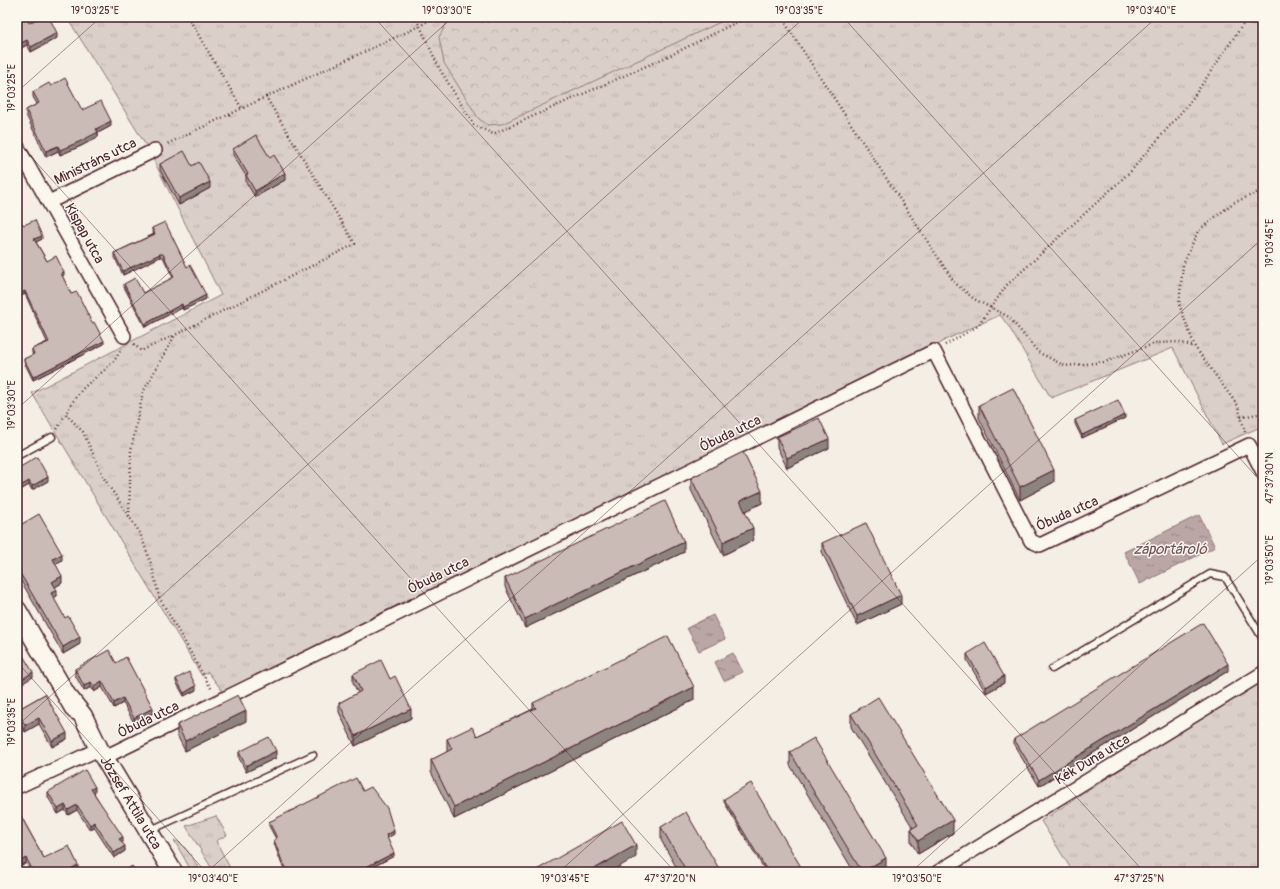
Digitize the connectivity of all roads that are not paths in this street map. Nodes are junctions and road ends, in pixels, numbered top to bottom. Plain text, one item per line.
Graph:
1 (17, 146) edge
2 (155, 150) road end
3 (49, 202) junction
4 (124, 336) road end
5 (52, 437) road end
6 (17, 456) edge
7 (1263, 472) edge
8 (17, 610) edge
9 (1263, 639) edge
10 (1052, 669) dead end
11 (1263, 673) edge
12 (102, 753) junction
13 (312, 755) dead end
14 (17, 787) edge
15 (149, 831) junction
16 (173, 872) edge
17 (938, 872) edge

1 - 3 street, Kispap utca
2 - 3 street, Ministráns utca
3 - 4 street, Kispap utca
5 - 6 lane
7 - 12 street, Óbuda utca
8 - 12 main road, József Attila utca
9 - 10 lane
11 - 17 street, Kék Duna utca
12 - 14 street, Óbuda utca
12 - 15 main road, József Attila utca
13 - 15 lane
15 - 16 main road, József Attila utca

